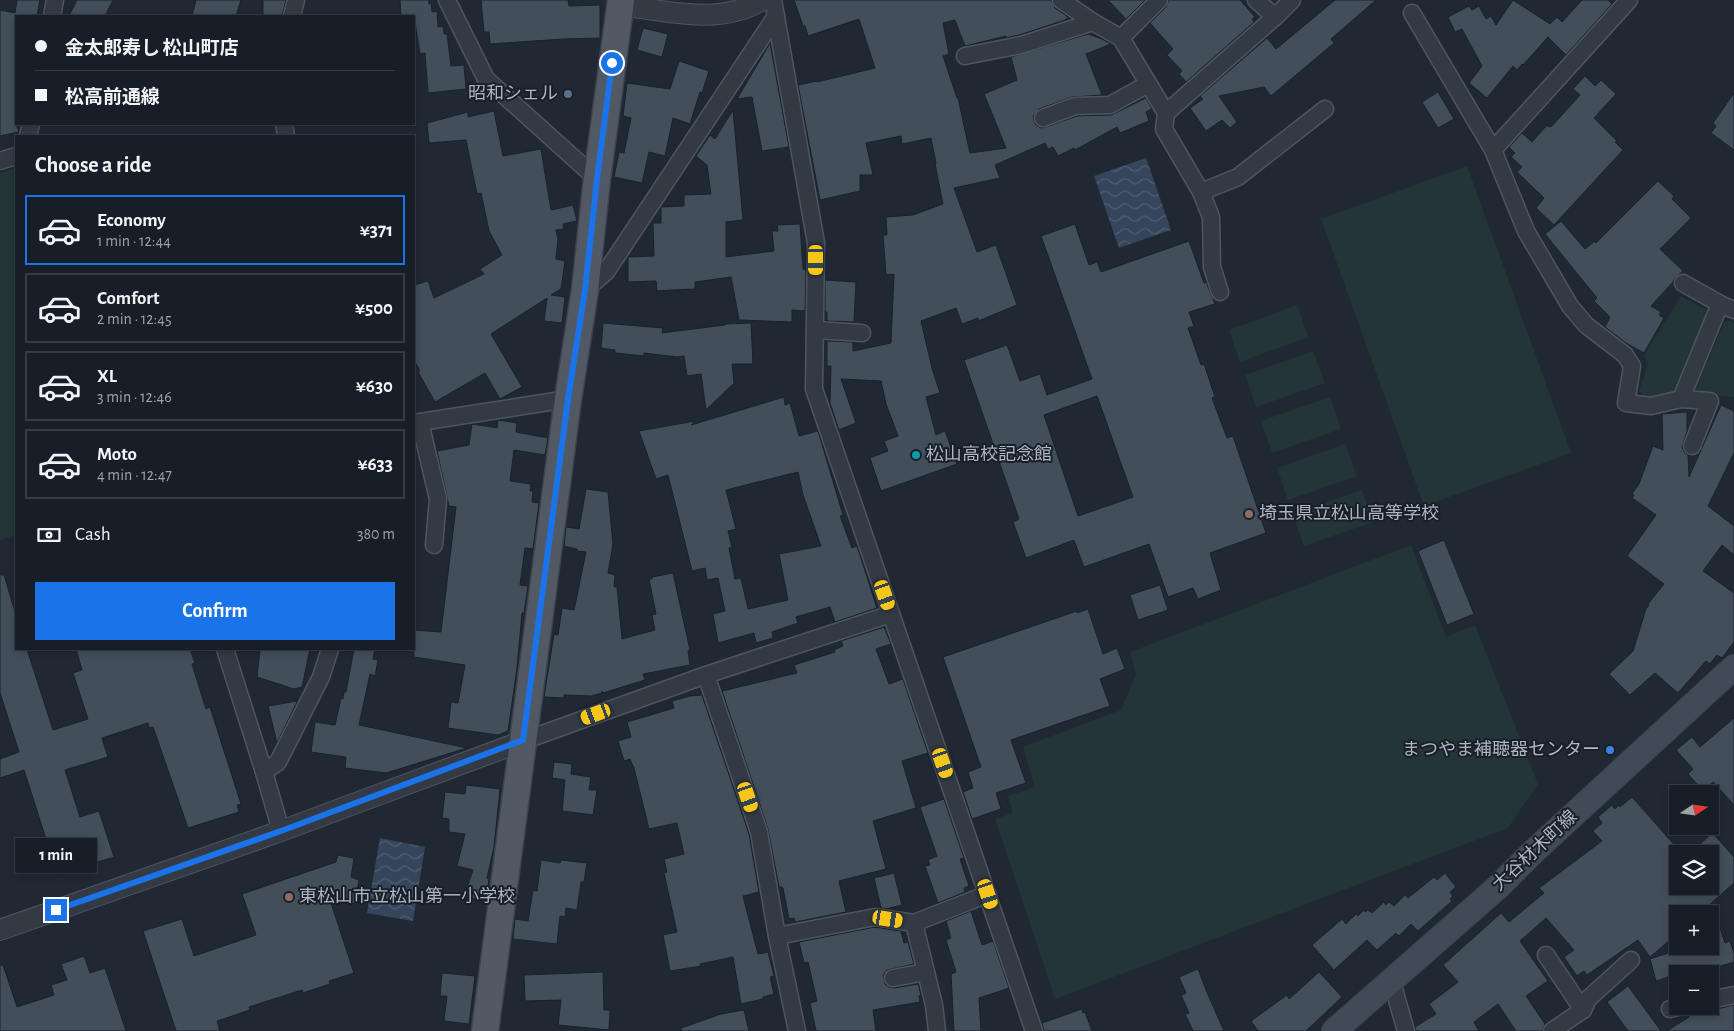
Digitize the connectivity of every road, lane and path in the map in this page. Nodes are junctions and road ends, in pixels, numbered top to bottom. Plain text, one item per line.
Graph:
1 (55, 0) edge
2 (296, 0) edge
3 (447, 0) edge
4 (762, 0) edge
5 (773, 0) edge
6 (1061, 0) edge
7 (1160, 0) edge
8 (1256, 0) edge
9 (1292, 0) edge
10 (1629, 0) edge
11 (621, 2) edge
12 (1412, 13) dead end
13 (52, 15) edge
14 (292, 15) edge
15 (776, 16) junction
16 (1275, 17) junction
17 (1093, 22) junction
18 (1121, 38) junction
19 (965, 56) dead end
20 (1148, 84) junction
21 (1325, 109) dead end
22 (1166, 113) junction
23 (1043, 118) dead end
24 (1493, 150) junction
25 (15, 156) edge
26 (0, 161) edge
27 (597, 179) junction
28 (1201, 192) junction
29 (1682, 283) dead end
30 (585, 290) junction
31 (1220, 292) dead end
32 (1727, 307) edge
33 (816, 330) junction
34 (862, 333) dead end
35 (568, 399) junction
36 (1681, 399) junction
37 (417, 422) edge
38 (1692, 446) dead end
39 (434, 545) dead end
40 (891, 614) junction
41 (225, 650) edge
42 (330, 650) edge
43 (1734, 667) edge
44 (706, 675) junction
45 (523, 740) junction
46 (264, 772) junction
47 (281, 831) junction
48 (988, 894) junction
49 (914, 923) junction
50 (0, 930) edge
51 (777, 936) junction
52 (1546, 955) dead end
53 (1631, 960) dead end
54 (926, 972) junction
55 (893, 978) dead end
56 (1391, 979) junction
57 (1734, 995) edge
58 (1719, 998) edge
59 (1583, 1010) junction
60 (485, 1031) edge
61 (797, 1031) edge
62 (937, 1031) edge
63 (1034, 1031) edge
64 (1334, 1031) edge
65 (1406, 1031) edge
66 (1552, 1031) edge

1 - 13 street
2 - 14 street
3 - 27 street
4 - 11 street
5 - 15 street
6 - 17 street
7 - 18 street
8 - 16 street
9 - 16 street
10 - 24 street
11 - 27 main road
12 - 24 street
15 - 30 street
15 - 33 street
16 - 22 street
17 - 18 street
17 - 19 street
18 - 20 street
20 - 22 street
20 - 23 street
21 - 28 street
22 - 28 street
24 - 36 street
25 - 26 street
27 - 30 main road
28 - 31 street
29 - 32 street
30 - 35 main road
32 - 36 street
33 - 34 street
33 - 40 street
35 - 37 street
35 - 45 main road
36 - 38 street
37 - 39 street
40 - 44 street
40 - 48 street
41 - 46 street
42 - 46 street
43 - 56 main road, 大谷材木町線
44 - 45 street
44 - 51 street
45 - 47 street
45 - 60 main road
46 - 47 street
47 - 50 street
48 - 49 street
48 - 63 street
49 - 51 street
49 - 54 street
51 - 61 street
52 - 59 street
53 - 59 street
54 - 55 street
54 - 62 street
56 - 64 main road, 大谷材木町線
56 - 65 street
57 - 58 street
59 - 66 street

